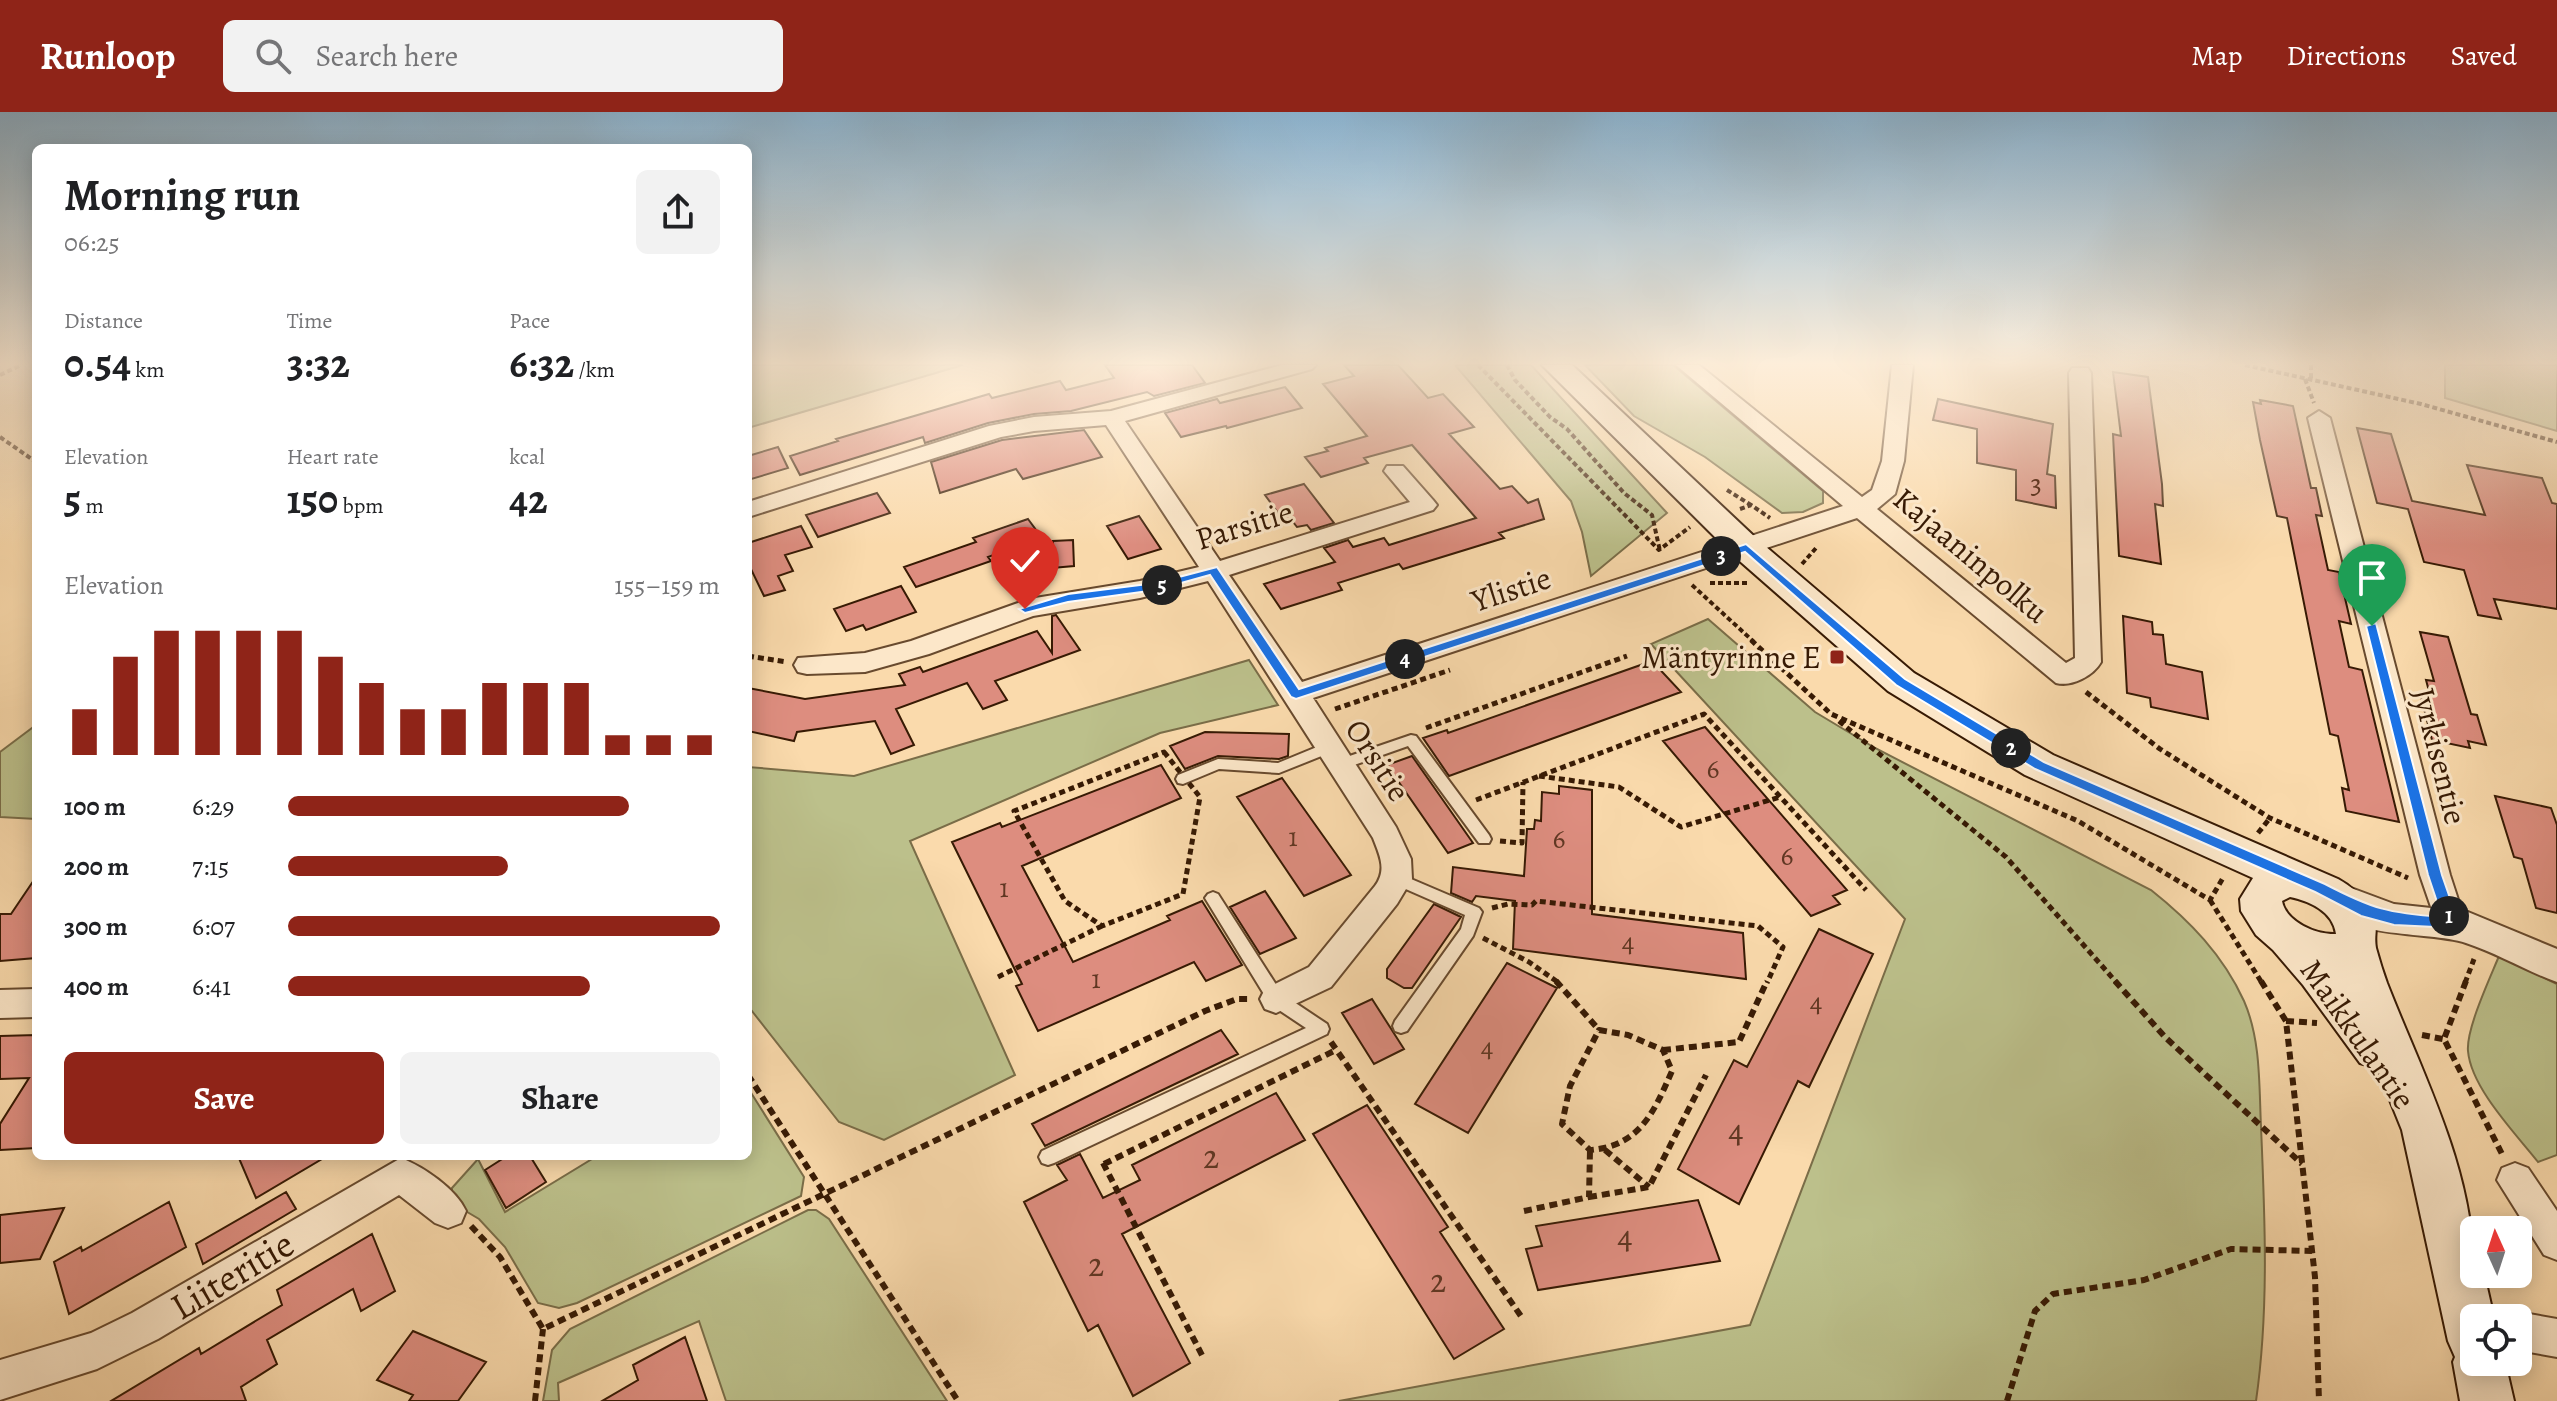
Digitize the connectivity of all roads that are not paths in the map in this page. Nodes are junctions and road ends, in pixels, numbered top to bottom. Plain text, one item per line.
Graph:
1 (1031, 425) edge
2 (1117, 425) edge
3 (1619, 425) edge
4 (1760, 425) edge
5 (1897, 425) edge
6 (2081, 425) edge
7 (2321, 425) edge
8 (1395, 471) dead end
9 (1862, 508) junction
10 (752, 509) edge
11 (1746, 548) junction
12 (1213, 570) junction
13 (807, 665) road end
14 (1303, 706) junction
15 (1335, 756) junction
16 (1183, 779) road end
17 (2112, 798) junction
18 (1484, 839) road end
19 (1397, 879) junction
20 (2319, 890) junction
21 (1213, 898) dead end
22 (2450, 917) junction
23 (2276, 927) junction
24 (2356, 940) junction
25 (2557, 966) edge
26 (1276, 999) junction
27 (32, 1003) edge
28 (0, 1004) edge
29 (1401, 1026) dead end
30 (2425, 1130) junction
31 (1048, 1157) dead end
32 (2515, 1180) road end
33 (448, 1211) road end
34 (2557, 1242) edge
35 (2466, 1304) edge
36 (2532, 1334) edge
37 (2557, 1338) edge
38 (2482, 1376) edge
39 (0, 1380) edge
40 (2487, 1401) edge

1 - 10 street
2 - 12 street, Orsitie
3 - 11 main road
4 - 9 street, Kajaaninpolku
5 - 9 street
6 - 9 street, Kajaaninpolku
7 - 22 street, Jyrkisentie
8 - 12 street, Parsitie
9 - 11 street, Ylistie
11 - 14 street, Ylistie
11 - 17 main road
12 - 13 street, Parsitie
12 - 14 street, Orsitie
14 - 15 street, Orsitie
15 - 16 lane
15 - 18 lane
15 - 19 street, Orsitie
17 - 20 main road
17 - 23 main road, Maikkulantie
19 - 26 street
19 - 29 lane
20 - 22 street
20 - 23 main road
20 - 24 main road, Maikkulantie
21 - 26 lane
22 - 24 street
22 - 25 street
23 - 24 main road
23 - 30 main road, Maikkulantie
24 - 30 main road, Maikkulantie
26 - 31 lane
27 - 28 street
30 - 35 main road, Maikkulantie
32 - 34 street
33 - 39 street, Liiteritie
36 - 37 street
38 - 40 main road, Maikkulantie

